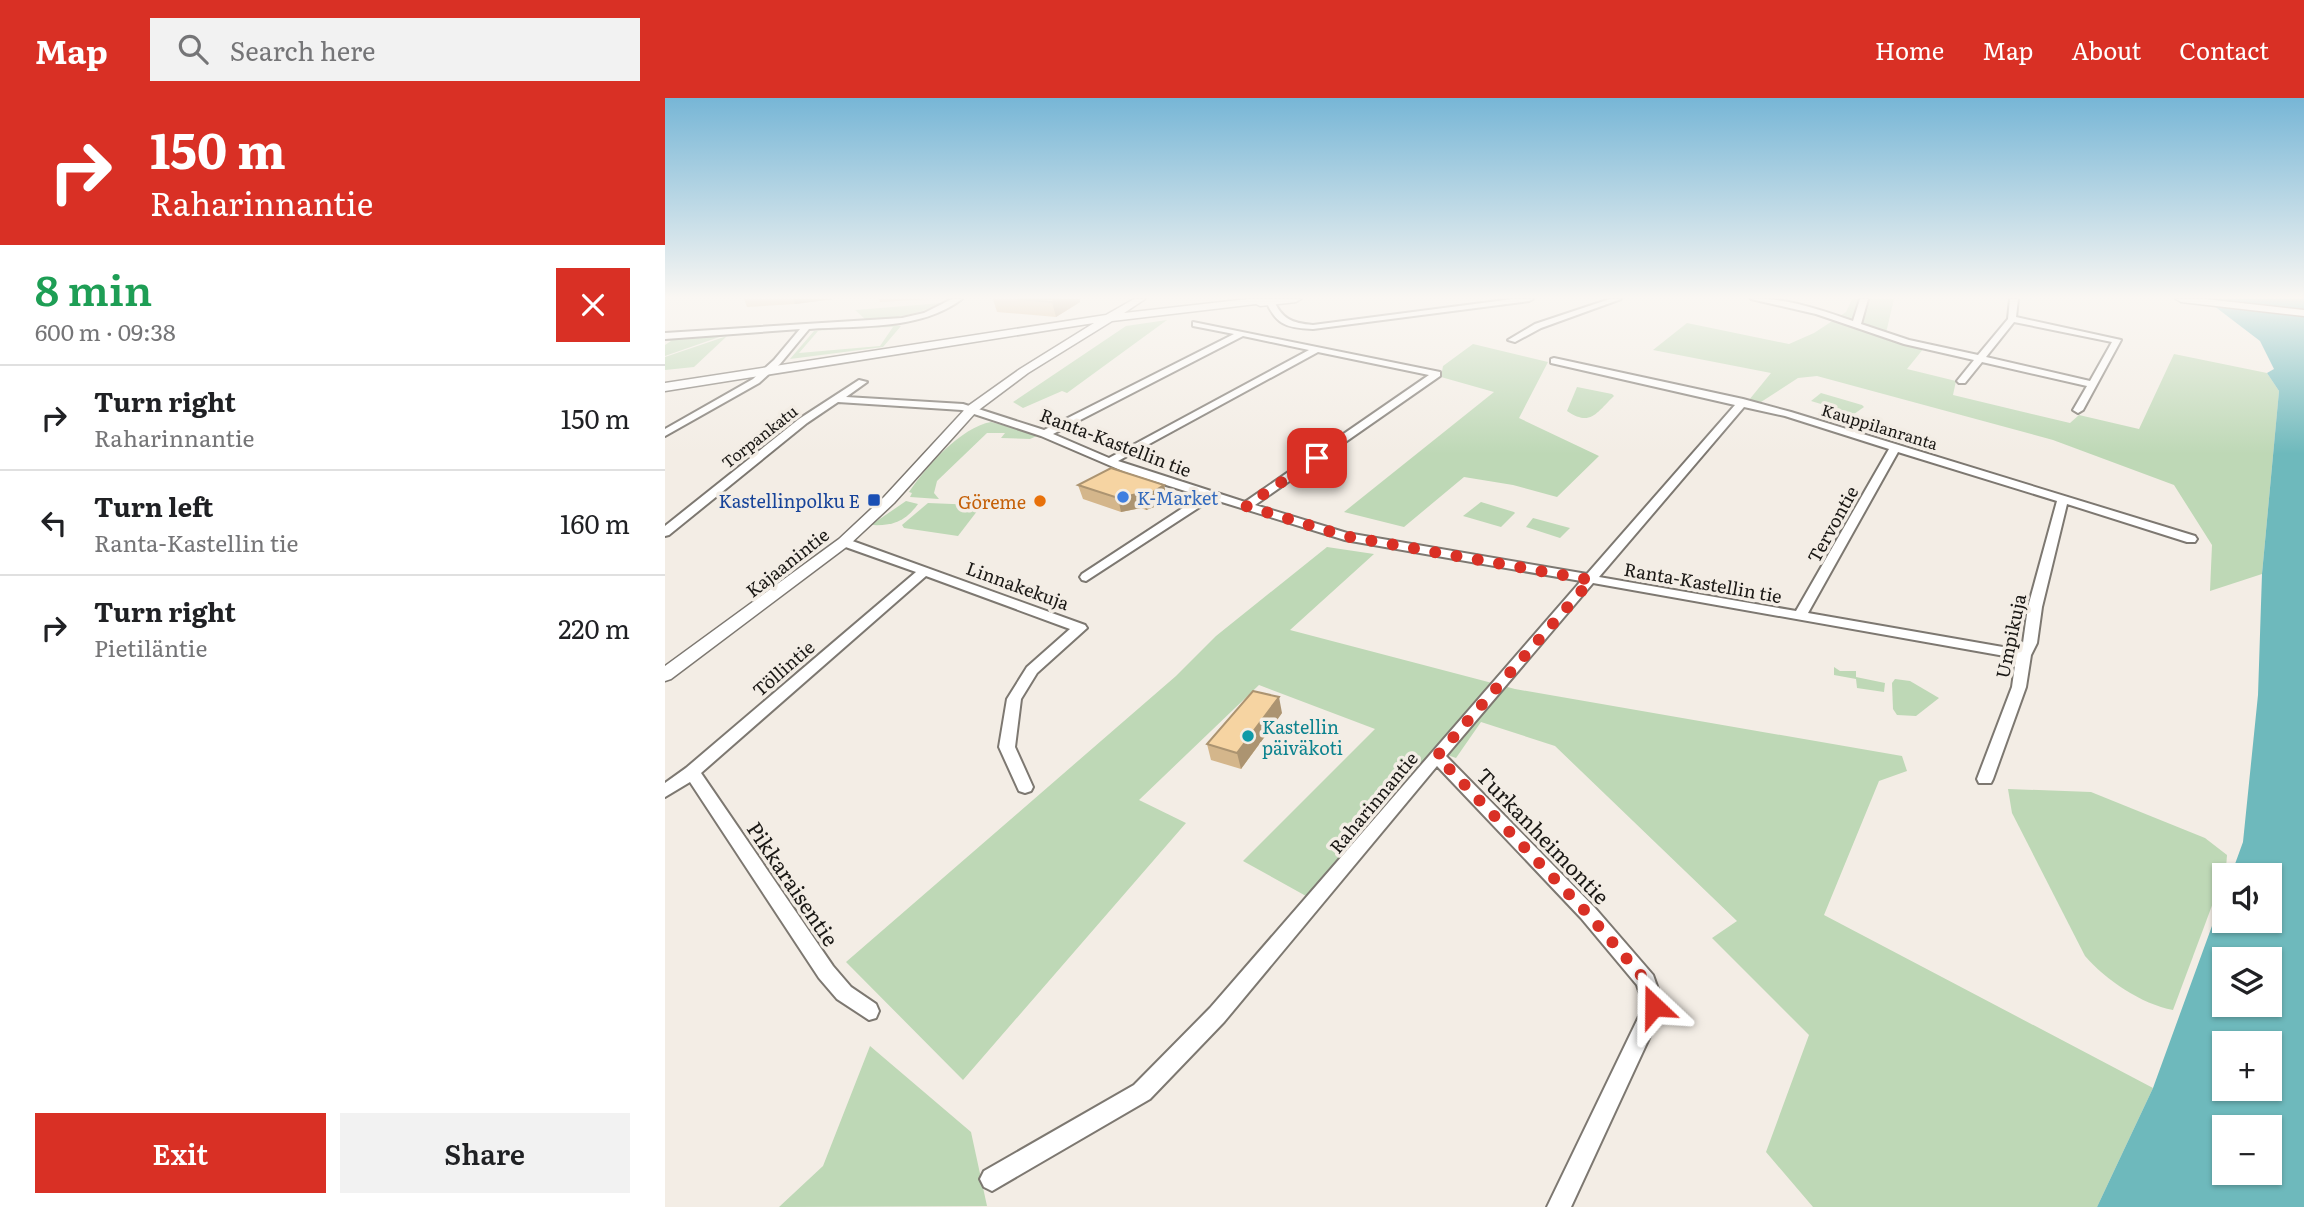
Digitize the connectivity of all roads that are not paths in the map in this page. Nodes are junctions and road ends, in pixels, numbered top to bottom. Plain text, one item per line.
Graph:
1 (784, 351) edge
2 (894, 351) edge
3 (898, 351) edge
4 (1056, 351) edge
5 (1068, 351) edge
6 (1208, 351) edge
7 (1314, 351) edge
8 (1325, 351) edge
9 (1945, 351) edge
10 (1987, 351) edge
11 (2111, 351) edge
12 (850, 357) junction
13 (1981, 359) junction
14 (1555, 361) dead end
15 (766, 371) junction
16 (1962, 381) dead end
17 (862, 382) dead end
18 (2092, 384) junction
19 (665, 387) edge
20 (838, 399) junction
21 (1743, 402) junction
22 (2078, 410) dead end
23 (978, 411) junction
24 (665, 433) edge
25 (1045, 433) junction
26 (1895, 448) junction
27 (1109, 462) junction
28 (1210, 495) junction
29 (2063, 499) junction
30 (1246, 506) junction
31 (665, 520) edge
32 (680, 520) junction
33 (665, 532) edge
34 (2191, 539) dead end
35 (844, 542) junction
36 (924, 572) junction
37 (1086, 577) dead end
38 (1591, 580) junction
39 (1800, 617) junction
40 (2024, 655) junction
41 (665, 675) edge
42 (1437, 756) junction
43 (692, 772) junction
44 (1985, 779) dead end
45 (1025, 787) dead end
46 (665, 791) edge
47 (869, 1010) dead end
48 (992, 1179) dead end
49 (1559, 1207) edge

1 - 15 street
2 - 12 main road
3 - 12 main road
4 - 23 main road, Kajaanintie
5 - 23 main road, Kajaanintie
6 - 25 street
7 - 27 street
8 - 30 street
9 - 13 street
10 - 13 street
11 - 18 street
12 - 15 main road
13 - 16 street
13 - 18 street
14 - 21 street, Kauppilanranta
15 - 19 main road
15 - 24 street
17 - 20 street, Torpankatu
18 - 22 street
20 - 23 street, Ranta-Kastellin tie
20 - 32 street, Torpankatu
21 - 26 street, Kauppilanranta
21 - 38 street, Raharinnantie
23 - 25 street, Ranta-Kastellin tie
23 - 35 main road, Kajaanintie
25 - 27 street, Ranta-Kastellin tie
26 - 29 street, Kauppilanranta
26 - 39 street, Tervontie
27 - 28 street, Ranta-Kastellin tie
28 - 30 street, Ranta-Kastellin tie
28 - 37 street
29 - 34 street, Kauppilanranta
29 - 40 street, Umpikuja
30 - 38 street, Ranta-Kastellin tie
31 - 32 street
32 - 33 street, Torpankatu
35 - 36 street, Linnakekuja
35 - 41 main road, Kajaanintie
36 - 43 street, Töllintie
36 - 45 street, Linnakekuja
38 - 39 street, Ranta-Kastellin tie
38 - 42 street, Raharinnantie
39 - 40 street, Ranta-Kastellin tie
40 - 44 street, Umpikuja
42 - 48 street, Raharinnantie
42 - 49 street, Turkanheimontie
43 - 46 street, Töllintie
43 - 47 street, Pikkaraisentie

